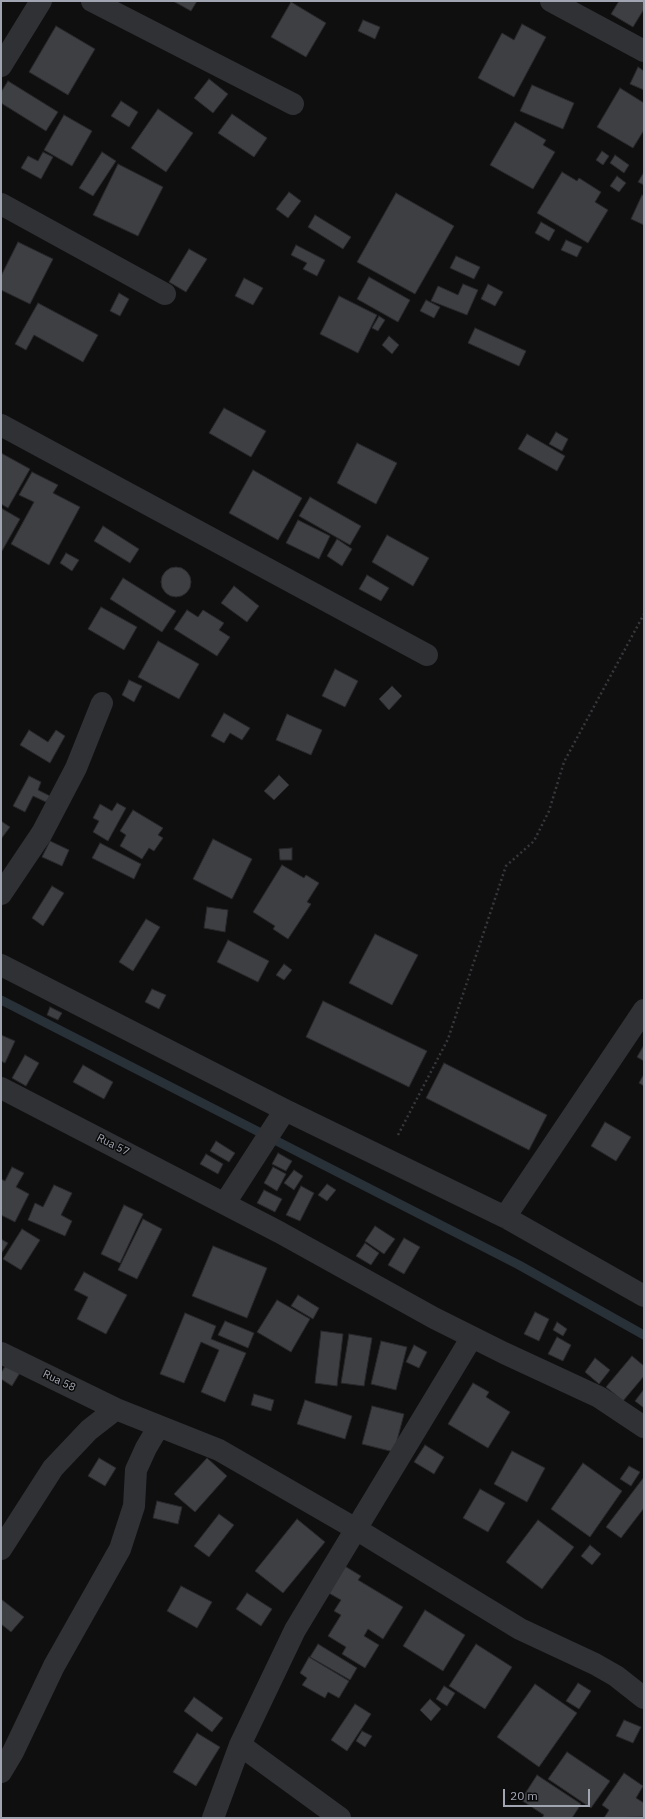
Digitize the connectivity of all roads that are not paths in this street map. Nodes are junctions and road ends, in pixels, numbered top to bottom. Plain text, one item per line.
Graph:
1 (41, 1) edge
2 (92, 1) edge
3 (551, 1) edge
4 (644, 50) edge
5 (1, 66) edge
6 (293, 104) dead end
7 (1, 204) edge
8 (164, 294) dead end
9 (1, 425) edge
10 (427, 655) dead end
11 (102, 703) dead end
12 (1, 894) edge
13 (1, 965) edge
14 (644, 1010) edge
15 (1, 1088) edge
16 (285, 1110) junction
17 (225, 1203) junction
18 (505, 1217) junction
19 (644, 1296) edge
20 (472, 1337) junction
21 (1, 1354) edge
22 (116, 1409) junction
23 (159, 1426) junction
24 (644, 1427) edge
25 (356, 1530) junction
26 (1, 1549) edge
27 (644, 1698) edge
28 (240, 1745) junction
29 (1, 1772) edge
30 (213, 1818) edge
31 (340, 1818) edge

1 - 5 street
2 - 6 street
3 - 4 street
7 - 8 street
9 - 10 street
11 - 12 street
13 - 16 street
14 - 18 street
15 - 17 street, Rua 57
16 - 17 street
16 - 18 street
17 - 20 street, Rua 57
18 - 19 street
20 - 24 street, Rua 57
20 - 25 street
21 - 22 street, Rua 58
22 - 23 street, Rua 58
22 - 26 street
23 - 25 street, Rua 58
23 - 29 street
25 - 27 street, Rua 58
25 - 28 street
28 - 30 street
28 - 31 street

